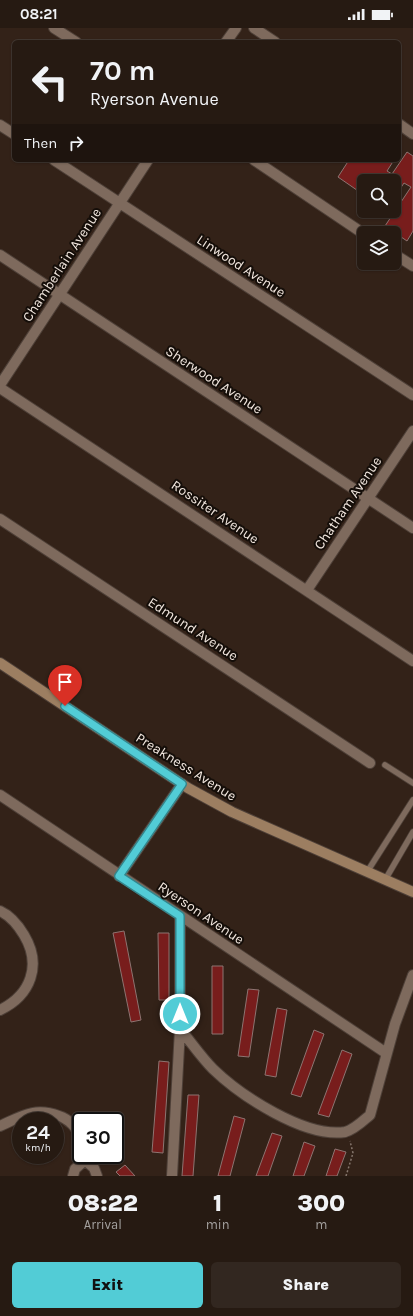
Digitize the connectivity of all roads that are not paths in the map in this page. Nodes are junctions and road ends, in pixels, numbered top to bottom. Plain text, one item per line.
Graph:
1 (54, 28) edge
2 (236, 28) edge
3 (254, 28) edge
4 (73, 40) edge
5 (227, 40) edge
6 (272, 40) edge
7 (0, 125) edge
8 (401, 125) edge
9 (12, 133) edge
10 (413, 134) edge
11 (57, 162) edge
12 (147, 162) edge
13 (257, 162) edge
14 (120, 203) junction
15 (357, 229) edge
16 (0, 255) edge
17 (401, 258) edge
18 (413, 266) edge
19 (60, 294) junction
20 (0, 385) edge
21 (0, 388) edge
22 (413, 395) edge
23 (413, 430) edge
24 (369, 498) junction
25 (0, 519) edge
26 (413, 528) edge
27 (307, 590) junction
28 (413, 661) edge
29 (0, 663) edge
30 (370, 763) dead end
31 (385, 765) dead end
32 (413, 783) edge
33 (182, 784) junction
34 (0, 795) edge
35 (413, 800) edge
36 (413, 832) edge
37 (367, 872) junction
38 (119, 876) junction
39 (385, 880) junction
40 (413, 892) edge
41 (0, 911) edge
42 (180, 916) junction
43 (413, 975) edge
44 (0, 1010) edge
45 (180, 1029) junction
46 (386, 1053) junction
47 (72, 1125) edge
48 (0, 1126) edge
49 (79, 1164) edge
50 (90, 1164) edge
51 (73, 1176) edge
52 (96, 1176) edge
53 (172, 1176) edge

1 - 4 street
2 - 5 street
3 - 6 street
7 - 9 street
8 - 10 street
11 - 14 street, Linwood Avenue
12 - 14 street, Chamberlain Avenue
13 - 15 street
14 - 19 street, Chamberlain Avenue
14 - 22 street, Linwood Avenue
16 - 19 street, Sherwood Avenue
17 - 18 street
19 - 20 street, Chamberlain Avenue
19 - 24 street, Sherwood Avenue
21 - 27 street, Rossiter Avenue
23 - 24 street, Chatham Avenue
24 - 26 street, Sherwood Avenue
24 - 27 street, Chatham Avenue
25 - 30 street, Edmund Avenue
27 - 28 street, Rossiter Avenue
29 - 33 main road, Preakness Avenue
31 - 32 lane
33 - 37 main road, Preakness Avenue
33 - 38 street
34 - 38 street, Ryerson Avenue
35 - 37 lane
36 - 39 lane
37 - 39 main road, Preakness Avenue
38 - 42 street, Ryerson Avenue
39 - 40 main road, Preakness Avenue
41 - 44 street
42 - 45 street
42 - 46 street, Ryerson Avenue
43 - 46 street
45 - 46 street
45 - 53 street
47 - 48 street
49 - 51 street
50 - 52 street

